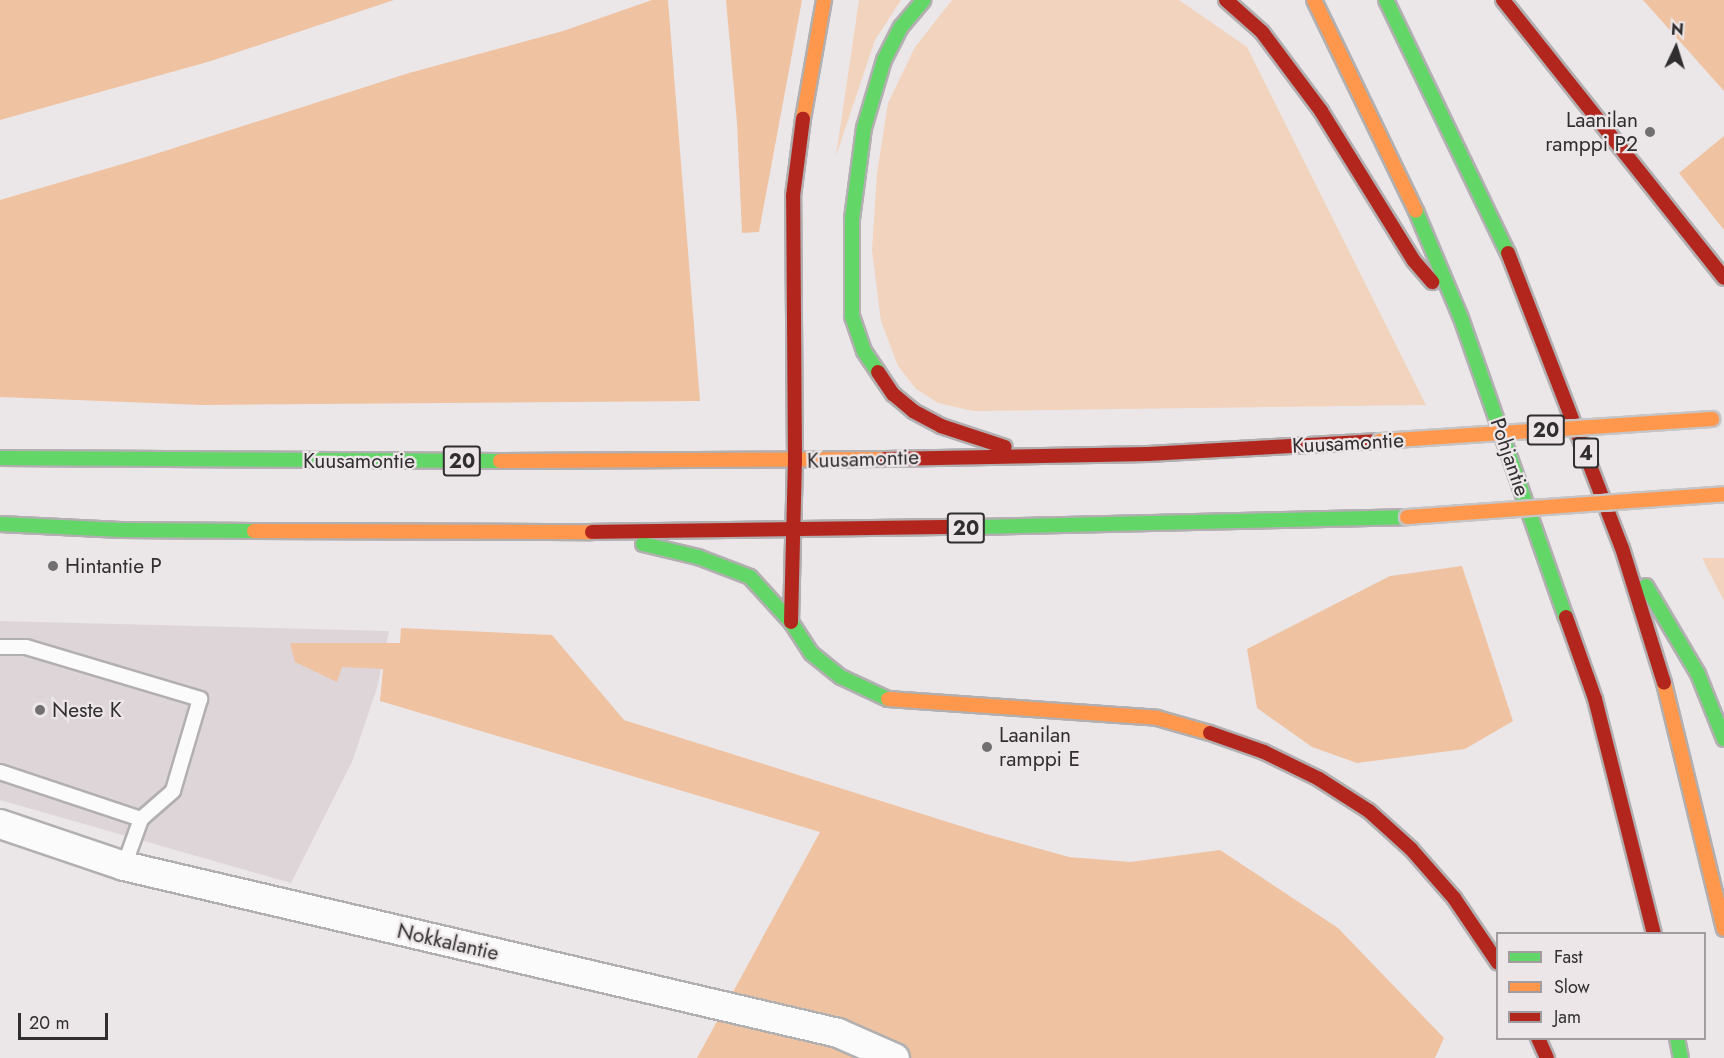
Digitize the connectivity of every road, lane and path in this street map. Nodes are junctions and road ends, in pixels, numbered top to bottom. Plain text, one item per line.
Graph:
1 (824, 0) edge
2 (924, 0) edge
3 (1226, 0) edge
4 (1314, 0) edge
5 (1386, 0) edge
6 (1503, 0) edge
7 (1724, 278) edge
8 (1461, 318) junction
9 (795, 413) junction
10 (1718, 418) edge
11 (1030, 455) junction
12 (0, 458) edge
13 (795, 461) junction
14 (758, 462) junction
15 (1724, 494) edge
16 (0, 524) edge
17 (792, 530) junction
18 (576, 532) junction
19 (1622, 548) junction
20 (791, 622) junction
21 (0, 647) edge
22 (1724, 739) edge
23 (0, 772) edge
24 (141, 819) junction
25 (0, 824) edge
26 (124, 866) junction
27 (1724, 929) edge
28 (1654, 932) edge
29 (1496, 961) edge
30 (1539, 1040) edge
31 (1677, 1040) edge
32 (895, 1058) edge
33 (1547, 1058) edge
34 (1681, 1058) edge

1 - 9 highway
2 - 11 highway
3 - 8 highway
4 - 8 highway, Pohjantie
5 - 19 highway, 4
6 - 7 highway
8 - 28 highway, Pohjantie
9 - 13 highway
9 - 14 highway
10 - 11 highway, Kuusamontie / 20, bridge
11 - 13 highway, Kuusamontie / 20
12 - 14 highway, Kuusamontie / 20
13 - 14 highway, Kuusamontie / 20
13 - 17 highway
15 - 17 highway, 20, bridge
16 - 18 highway, 20
17 - 18 highway, 20
17 - 20 highway
18 - 20 highway
19 - 22 highway
19 - 27 highway, 4
20 - 29 highway
21 - 24 lane
23 - 24 lane
24 - 26 lane
25 - 26 street, Nokkalantie
26 - 32 street, Nokkalantie
30 - 33 highway
31 - 34 highway

